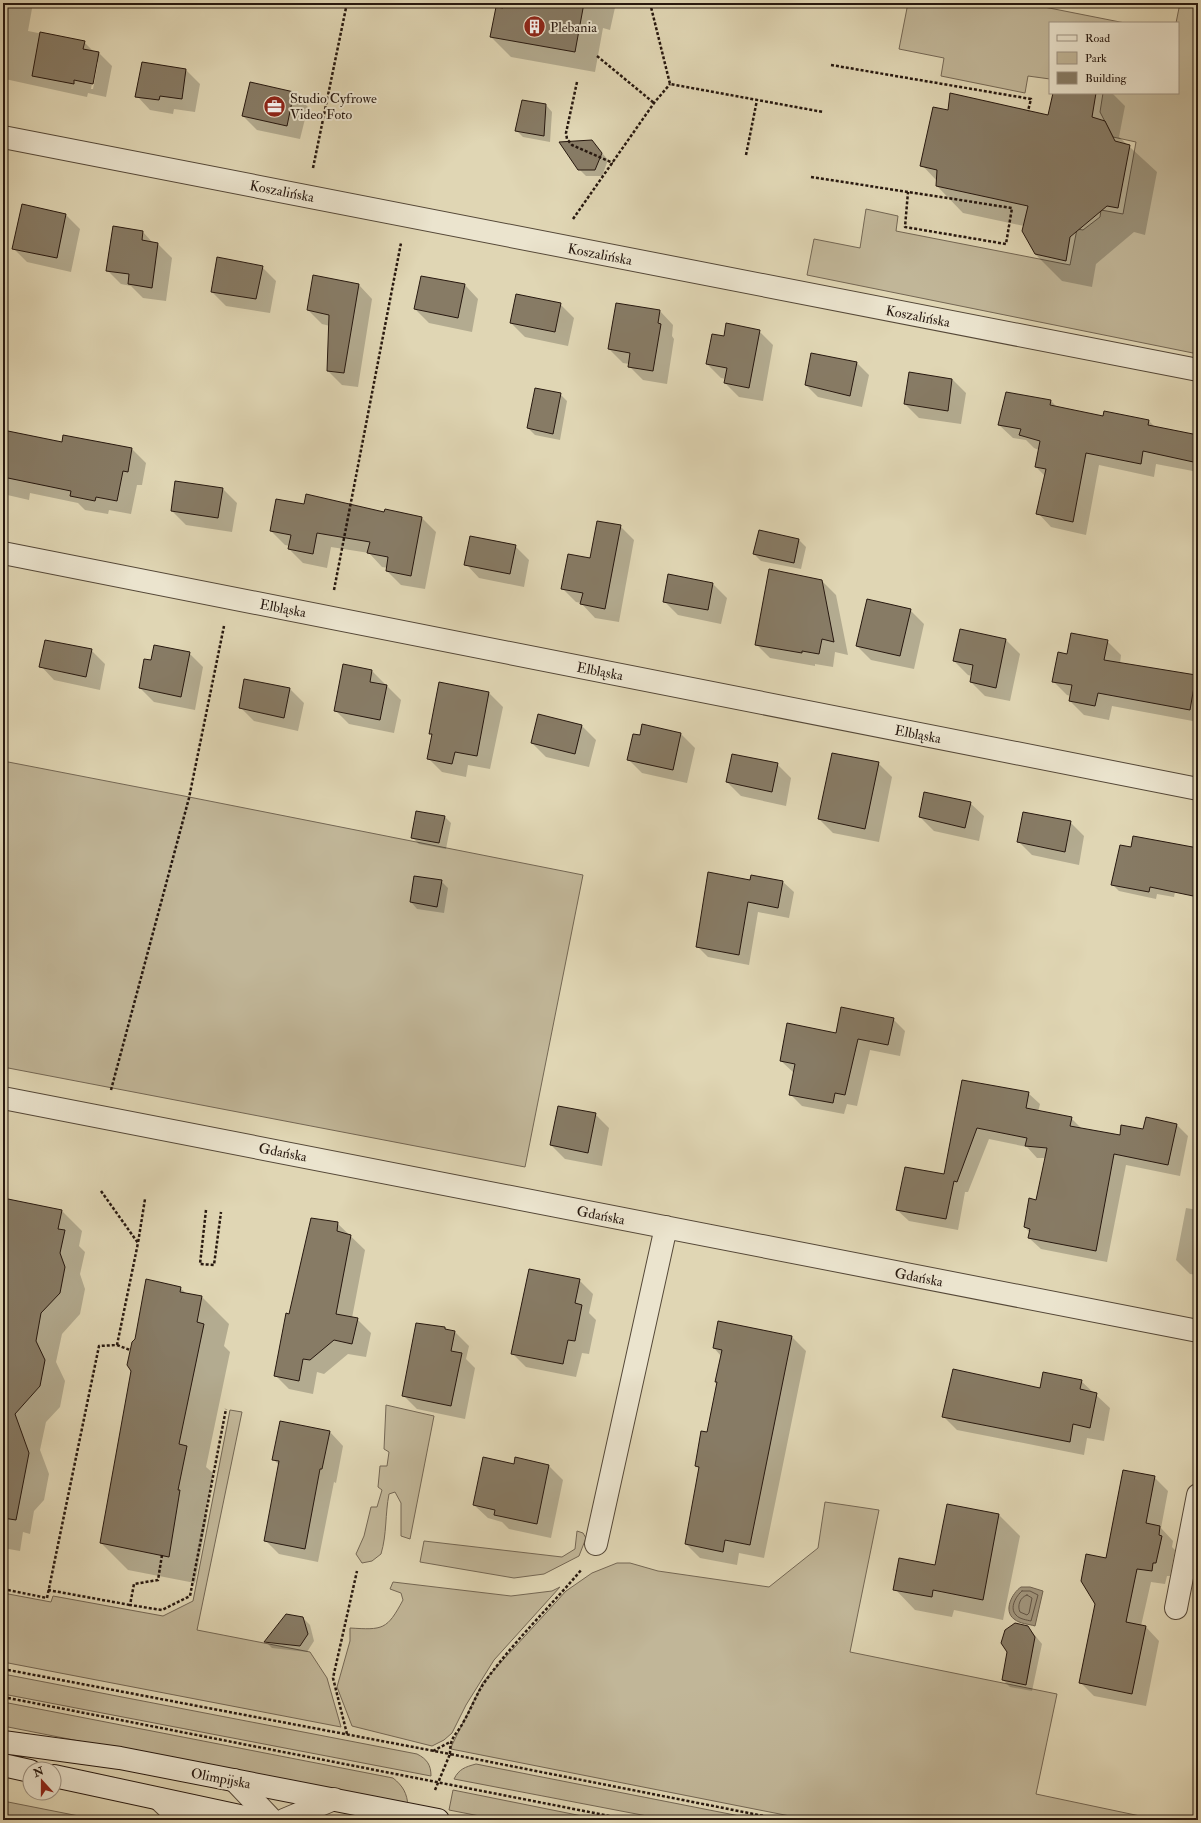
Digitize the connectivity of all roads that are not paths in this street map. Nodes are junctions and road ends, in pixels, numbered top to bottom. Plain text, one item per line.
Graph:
1 (3, 137) edge
2 (1198, 370) edge
3 (3, 553) edge
4 (1198, 789) edge
5 (3, 1098) edge
6 (666, 1227) junction
7 (1198, 1331) edge
8 (1198, 1495) edge
9 (596, 1544) dead end
10 (1176, 1608) dead end
11 (3, 1742) edge
12 (3, 1765) edge
13 (22, 1769) edge
14 (62, 1778) edge
15 (234, 1780) junction
16 (159, 1799) junction
17 (334, 1799) junction
18 (181, 1820) edge
19 (258, 1820) edge
20 (272, 1820) edge
21 (284, 1820) edge
22 (438, 1820) edge

1 - 2 street, Koszalińska
3 - 4 street, Elbląska
5 - 6 street, Gdańska
6 - 7 street, Gdańska
6 - 9 street
8 - 10 street
11 - 15 street, Olimpijska
12 - 13 street
14 - 16 street
15 - 17 street, Olimpijska
15 - 20 street
16 - 18 street
16 - 19 street
17 - 21 street
17 - 22 street, Olimpijska

